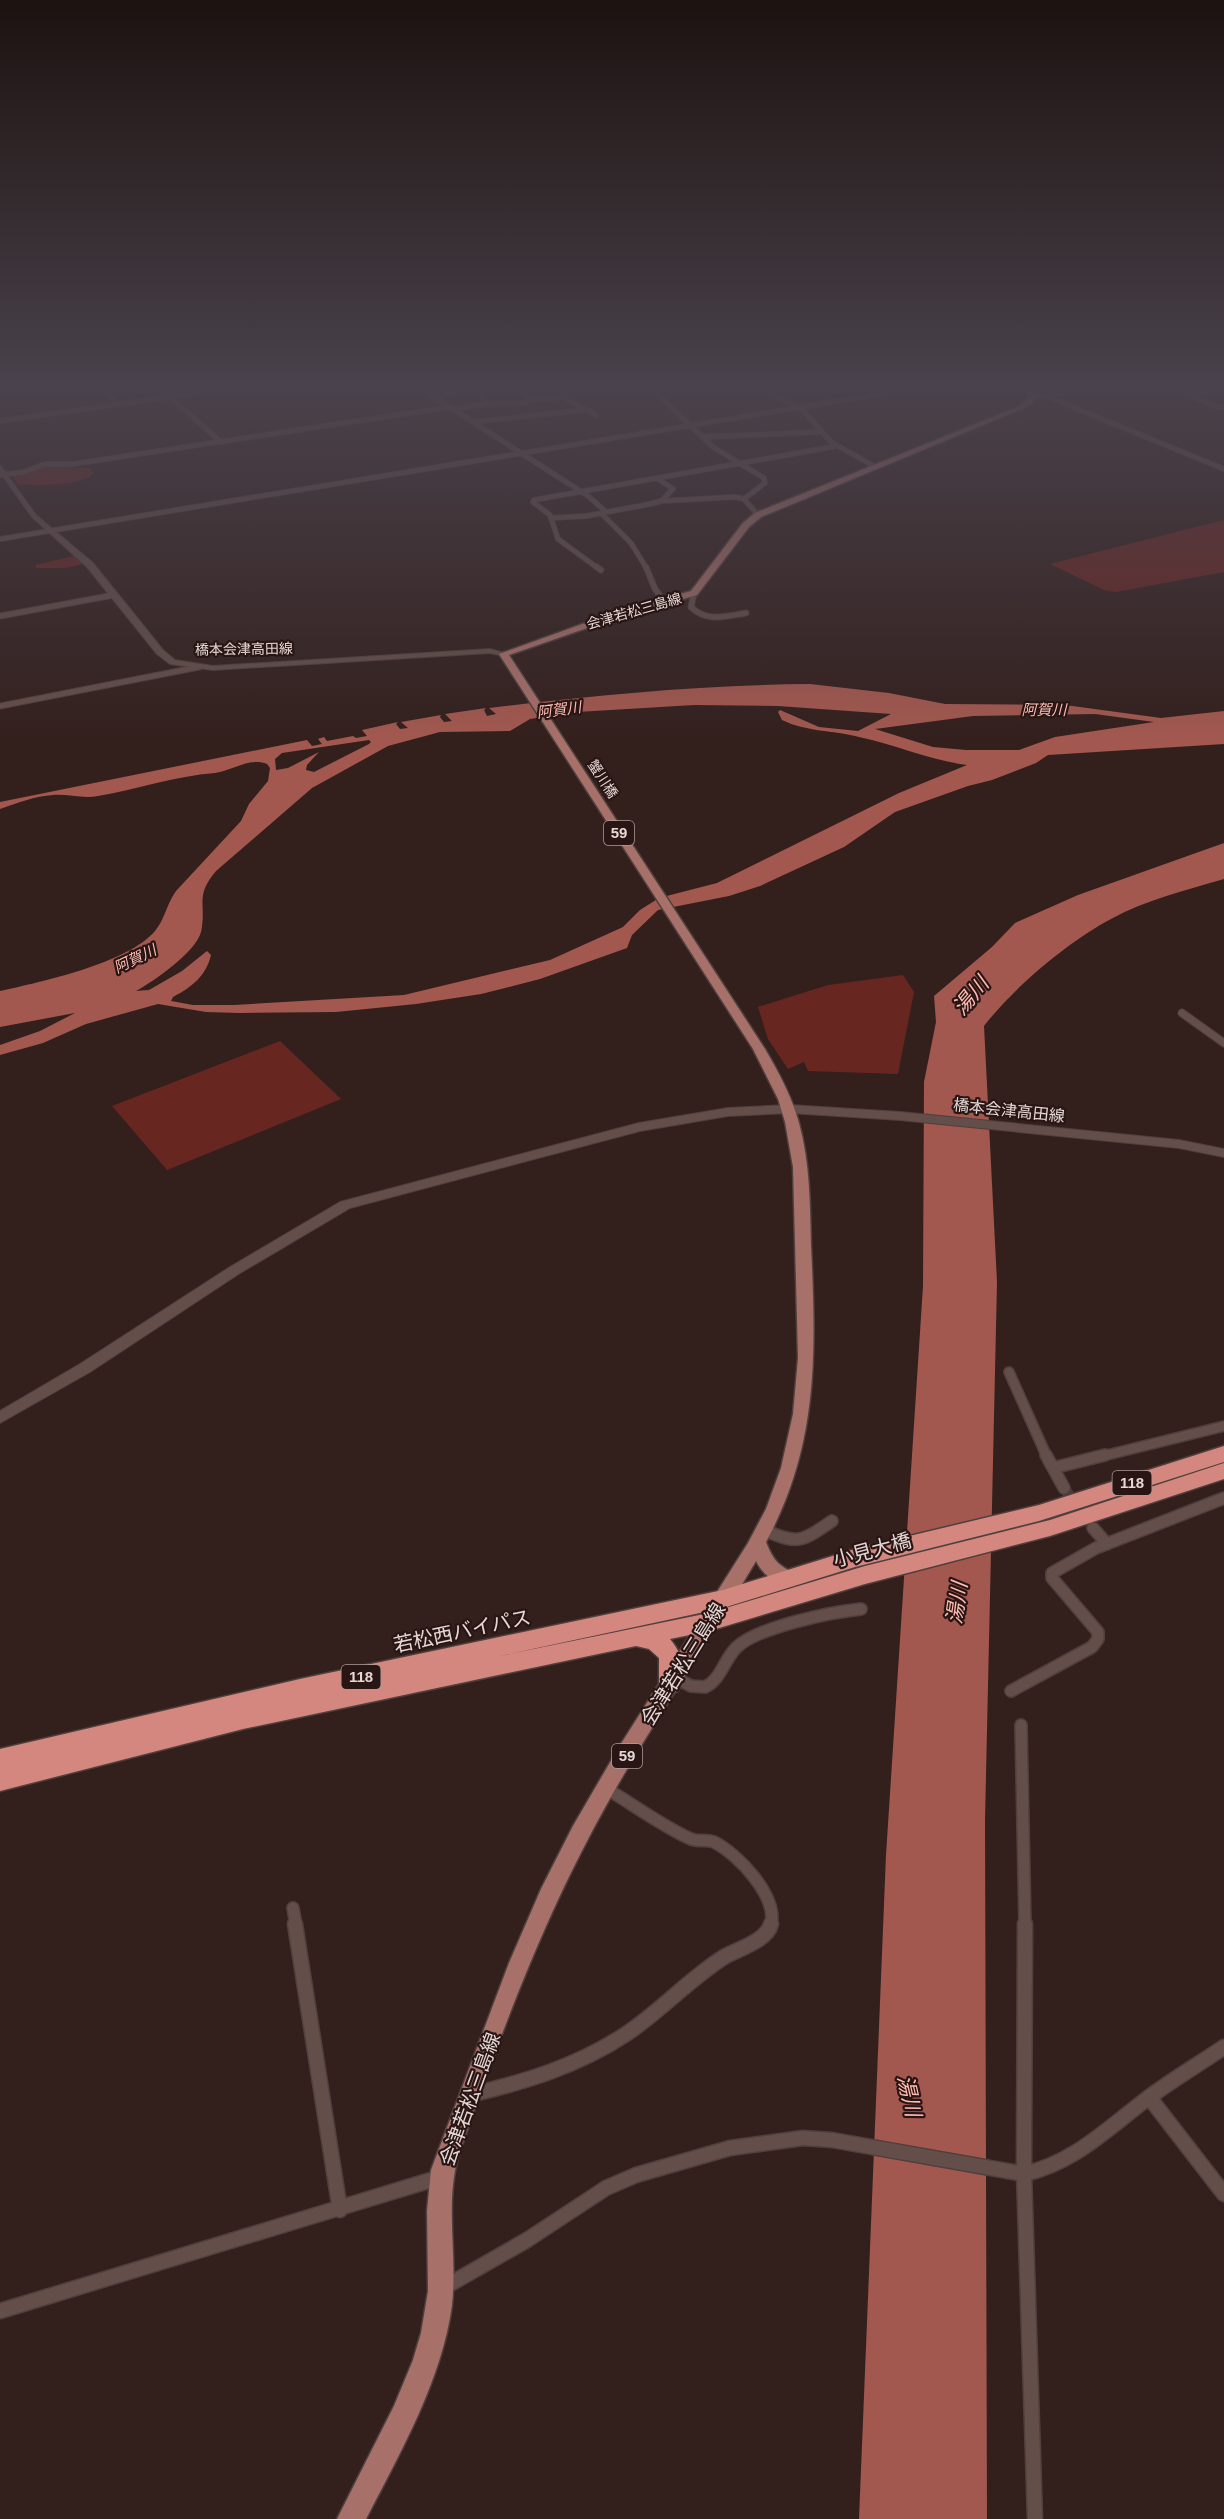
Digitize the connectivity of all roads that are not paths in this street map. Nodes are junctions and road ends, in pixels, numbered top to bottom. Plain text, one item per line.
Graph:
1 (26, 506) edge
2 (204, 506) edge
3 (536, 506) edge
4 (596, 506) edge
5 (637, 506) edge
6 (750, 506) edge
7 (780, 506) edge
8 (603, 512) junction
9 (758, 515) junction
10 (551, 518) junction
11 (51, 531) junction
12 (0, 539) edge
13 (601, 570) dead end
14 (694, 593) junction
15 (114, 596) junction
16 (665, 602) junction
17 (746, 613) dead end
18 (0, 616) edge
19 (504, 654) junction
20 (199, 668) junction
21 (0, 706) edge
22 (726, 998) joint
23 (1182, 1013) dead end
24 (1224, 1043) edge
25 (790, 1109) junction
26 (1224, 1153) edge
27 (1009, 1372) dead end
28 (0, 1418) edge
29 (1224, 1426) edge
30 (1224, 1454) edge
31 (1053, 1468) junction
32 (1224, 1472) edge
33 (1064, 1488) tunnel mouth
34 (1224, 1498) edge
35 (1045, 1520) junction
36 (832, 1521) dead end
37 (1092, 1527) tunnel mouth
38 (761, 1536) junction
39 (1107, 1544) junction
40 (860, 1566) junction
41 (790, 1578) junction
42 (723, 1599) junction
43 (861, 1609) dead end
44 (708, 1622) junction
45 (638, 1638) junction
46 (672, 1680) junction
47 (1011, 1691) dead end
48 (1021, 1725) dead end
49 (0, 1760) edge
50 (0, 1780) edge
51 (607, 1789) junction
52 (293, 1908) dead end
53 (1224, 2047) edge
54 (469, 2095) junction
55 (1149, 2097) junction
56 (1024, 2174) junction
57 (441, 2177) junction
58 (1224, 2194) edge
59 (340, 2210) junction
60 (441, 2289) junction
61 (0, 2311) edge
62 (351, 2519) edge
63 (1035, 2519) edge

1 - 11 main road, 橋本会津高田線
2 - 11 street
3 - 10 street
4 - 8 street
5 - 8 street
6 - 9 street
7 - 9 main road, 会津若松三島線
8 - 10 street
8 - 16 street
9 - 14 main road, 会津若松三島線
10 - 13 street
11 - 12 street
11 - 15 main road, 橋本会津高田線
14 - 16 main road, 会津若松三島線
14 - 17 street
15 - 18 street
15 - 20 main road, 橋本会津高田線
16 - 19 main road, 会津若松三島線
19 - 20 main road, 橋本会津高田線
19 - 22 main road, 蟹川橋 / 59
20 - 21 street
22 - 25 main road, 会津若松三島線 / 59
23 - 24 street
25 - 26 main road, 橋本会津高田線
25 - 28 main road, 橋本会津高田線
25 - 38 main road, 会津若松三島線 / 59
27 - 31 street
29 - 31 street
30 - 35 highway, 118
31 - 33 street
32 - 35 highway, 118
34 - 39 street
35 - 40 highway, 小見大橋 / 118
36 - 38 street
37 - 39 street
38 - 41 main road
38 - 42 main road, 会津若松三島線 / 59
39 - 47 street
40 - 41 highway, 小見大橋 / 118
40 - 44 highway, 小見大橋 / 118
41 - 42 highway, 小見大橋 / 118
42 - 44 main road, 会津若松三島線 / 59
42 - 49 highway, 若松西バイパス / 118
43 - 46 street
44 - 45 highway, 118
44 - 46 main road, 会津若松三島線 / 59
45 - 46 highway
45 - 50 highway, 118
46 - 51 main road, 会津若松三島線 / 59
48 - 56 street
51 - 54 main road, 会津若松三島線 / 59
51 - 54 street
52 - 59 street
53 - 55 street
54 - 57 main road, 会津若松三島線 / 59
55 - 56 street
55 - 58 street
56 - 60 street
56 - 63 street
57 - 59 street
57 - 60 main road, 会津若松三島線 / 59
59 - 61 street
60 - 62 main road, 会津若松三島線 / 59

